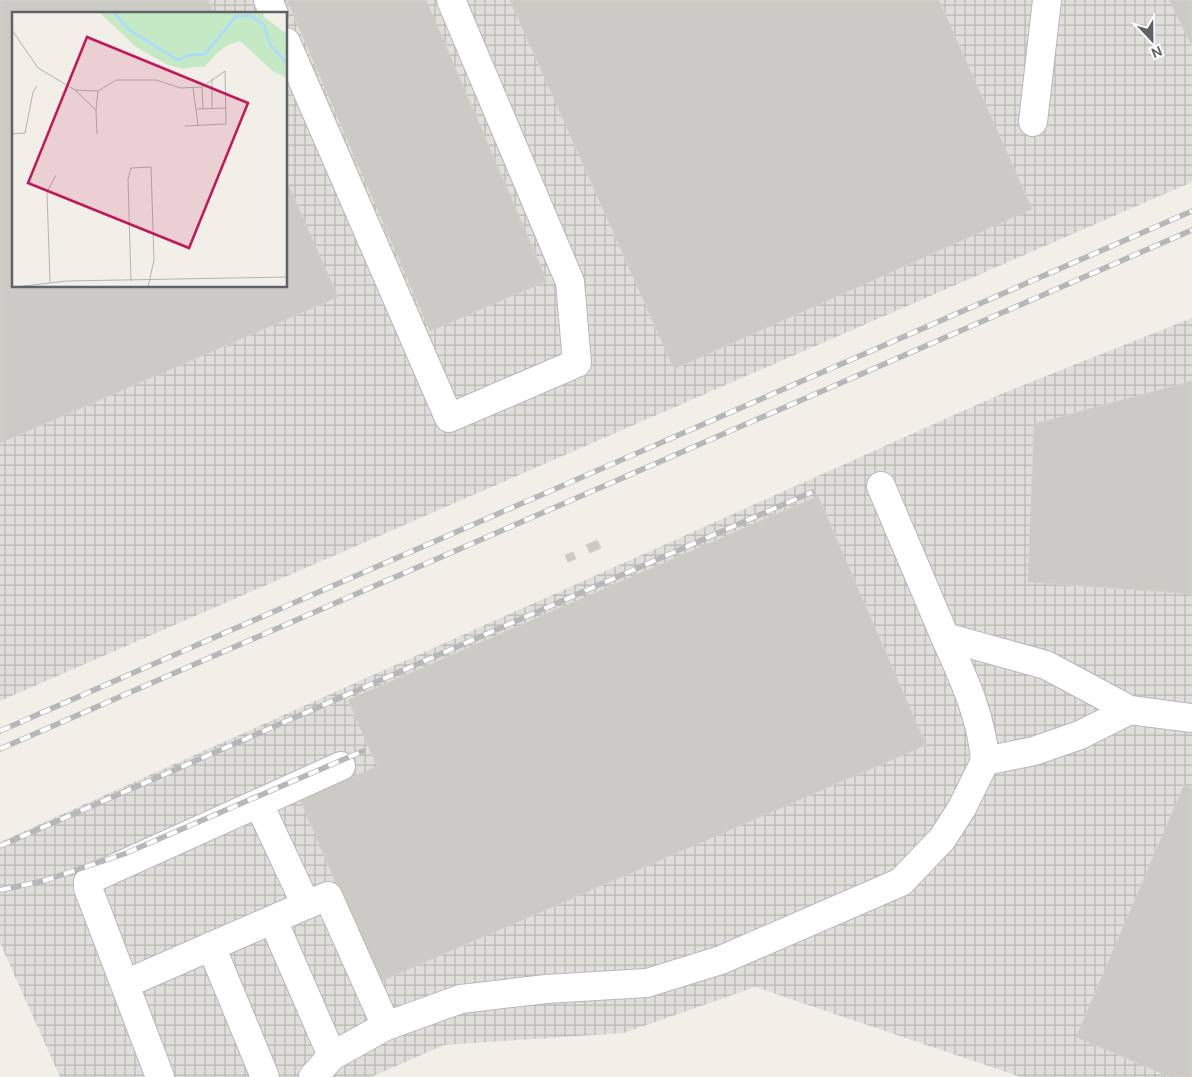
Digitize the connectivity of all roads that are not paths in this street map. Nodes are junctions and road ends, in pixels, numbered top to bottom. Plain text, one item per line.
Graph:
1 (268, 0) edge
2 (451, 0) edge
3 (1047, 0) edge
4 (273, 12) edge
5 (288, 47) edge
6 (1033, 122) dead end
7 (881, 486) dead end
8 (944, 637) junction
9 (1130, 710) junction
10 (1192, 718) edge
11 (985, 761) junction
12 (341, 766) dead end
13 (258, 804) junction
14 (306, 905) junction
15 (273, 920) junction
16 (211, 946) junction
17 (125, 984) junction
18 (386, 1026) junction
19 (332, 1056) junction
20 (160, 1077) edge
21 (265, 1077) edge
22 (312, 1077) edge

1 - 4 street
2 - 5 street
3 - 6 street
7 - 8 street
8 - 9 street
8 - 11 street
9 - 10 street
9 - 11 street
11 - 18 street
12 - 13 street
13 - 14 street
13 - 17 street
14 - 15 street
14 - 18 street
15 - 16 street
15 - 19 street
16 - 17 street
16 - 21 street
17 - 20 street
18 - 19 street
19 - 22 street

